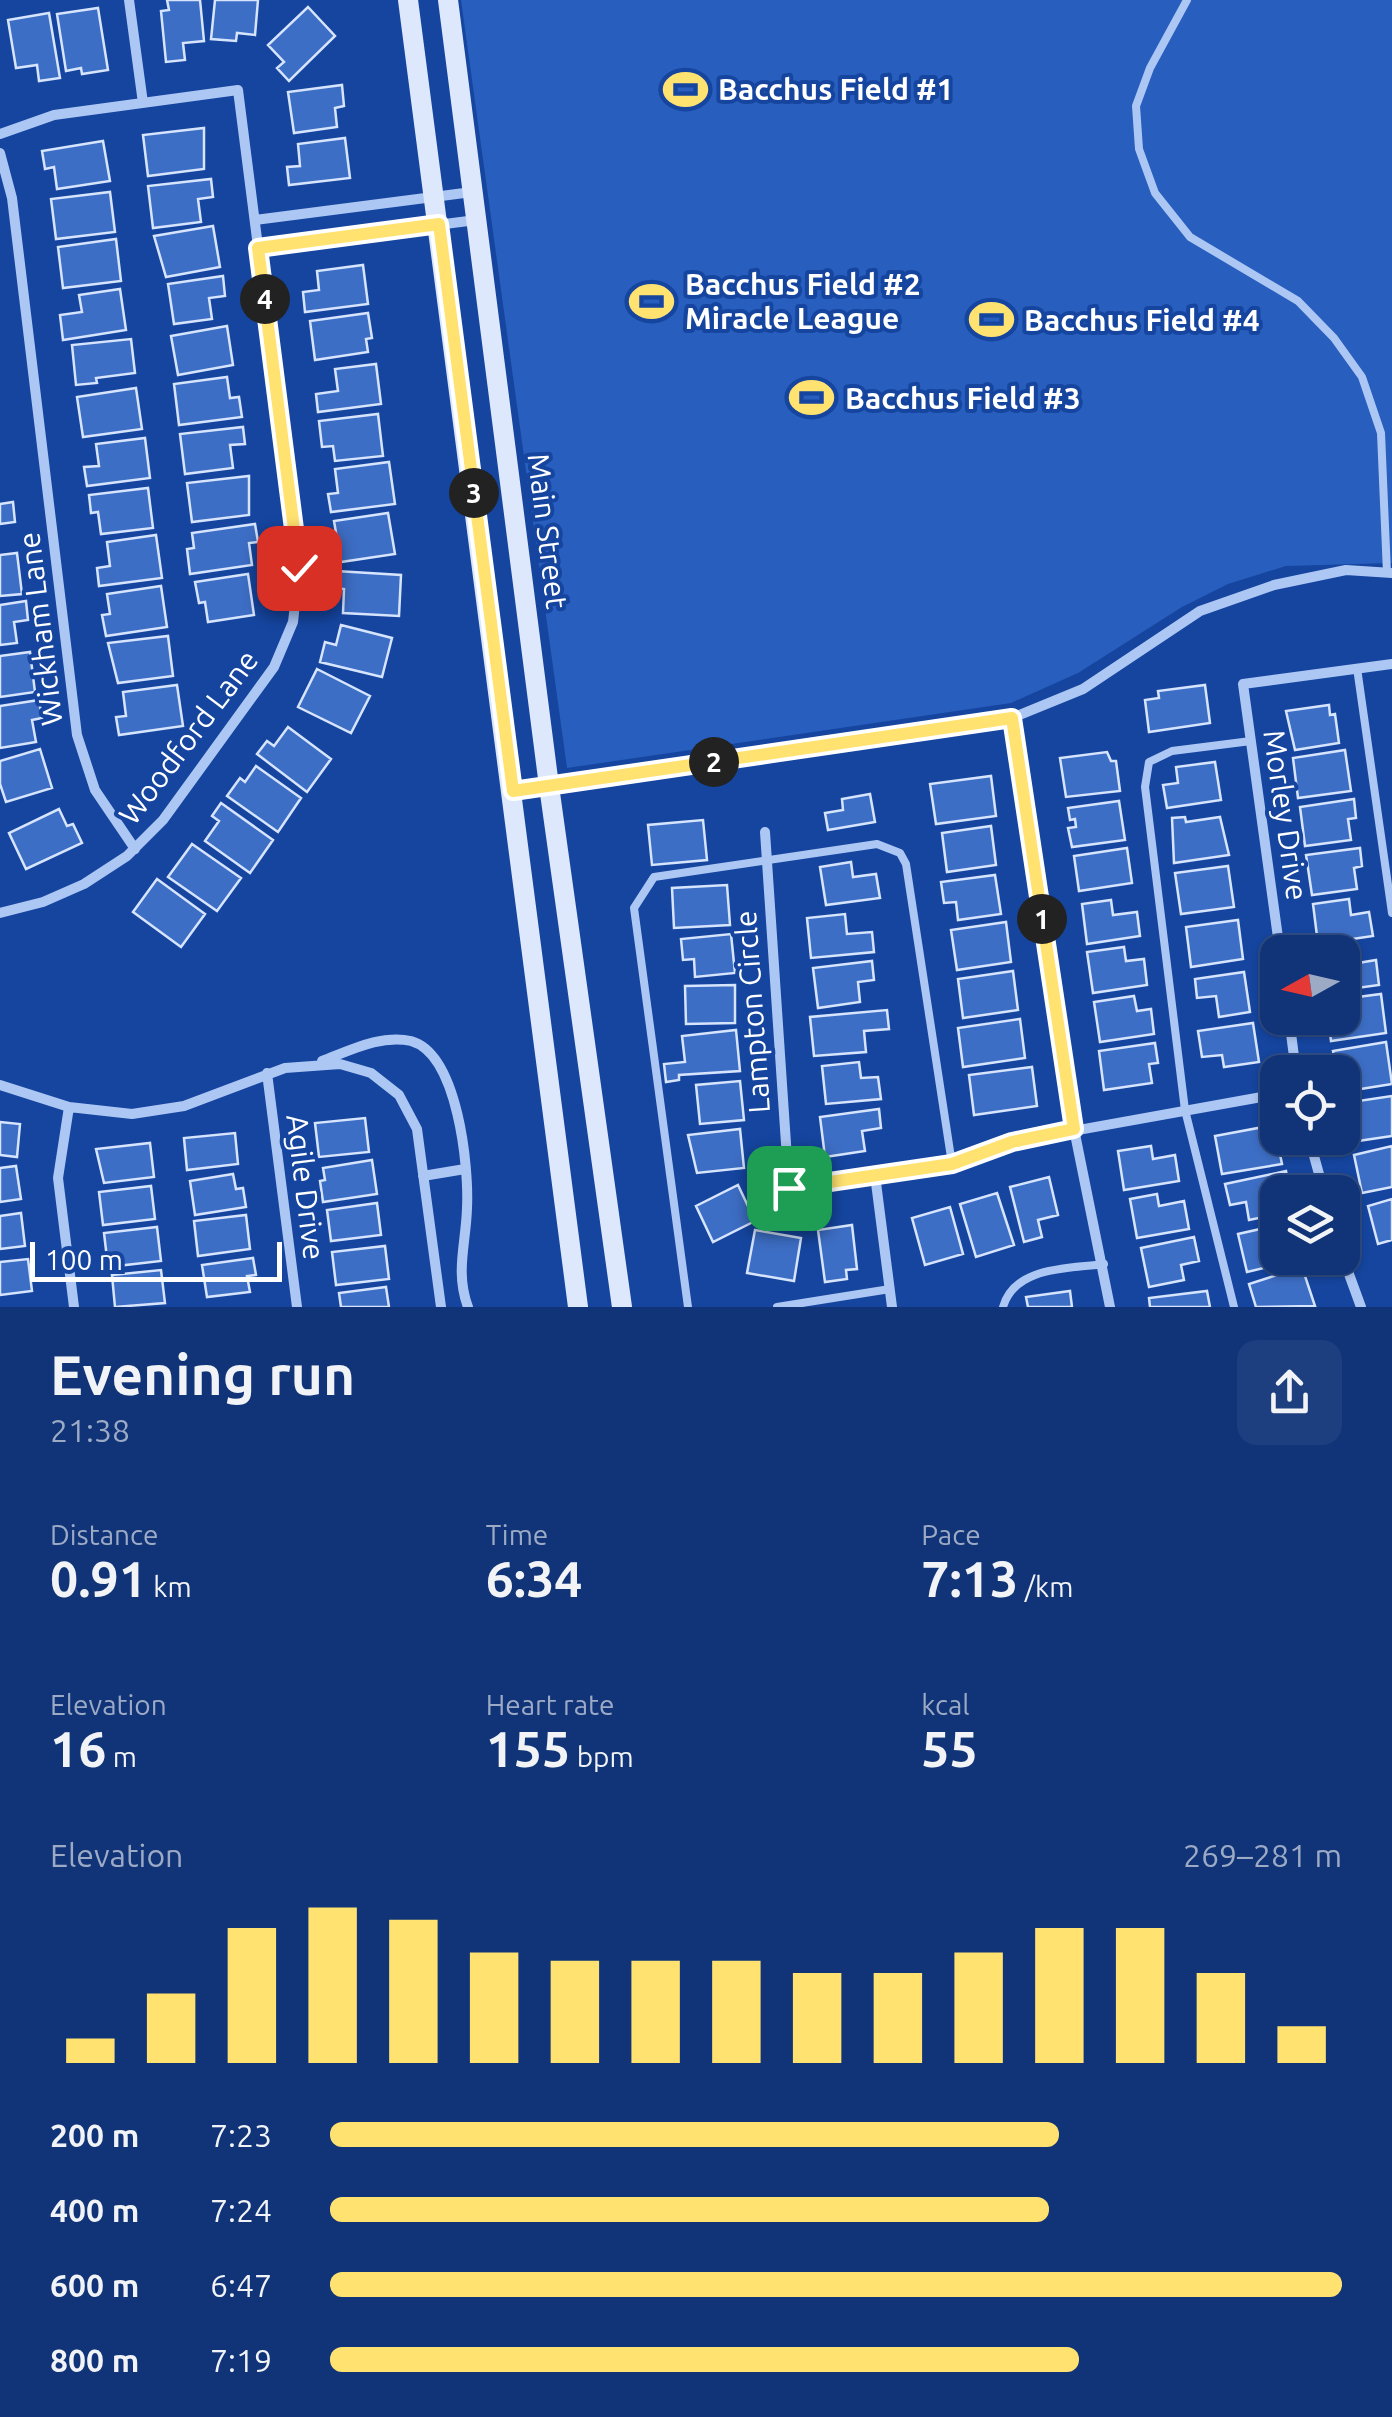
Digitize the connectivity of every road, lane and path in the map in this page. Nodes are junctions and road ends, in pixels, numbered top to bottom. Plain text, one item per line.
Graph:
1 (129, 0) edge
2 (408, 0) edge
3 (448, 0) edge
4 (1187, 0) edge
5 (143, 103) junction
6 (0, 134) edge
7 (0, 153) edge
8 (474, 192) junction
9 (435, 196) junction
10 (255, 220) junction
11 (477, 220) junction
12 (439, 224) junction
13 (258, 248) junction
14 (1389, 573) edge
15 (1392, 664) edge
16 (1358, 668) junction
17 (1012, 718) junction
18 (1251, 741) junction
19 (549, 786) junction
20 (513, 791) junction
21 (765, 832) dead end
22 (135, 848) junction
23 (766, 858) junction
24 (0, 913) edge
25 (1392, 913) edge
26 (1278, 935) edge
27 (316, 1064) junction
28 (266, 1073) junction
29 (0, 1085) edge
30 (1260, 1097) edge
31 (68, 1107) junction
32 (1185, 1110) junction
33 (1074, 1129) junction
34 (952, 1164) junction
35 (465, 1168) junction
36 (875, 1175) junction
37 (424, 1176) junction
38 (1104, 1264) junction
39 (1349, 1275) edge
40 (890, 1288) junction
41 (74, 1307) edge
42 (297, 1307) edge
43 (440, 1307) edge
44 (468, 1307) edge
45 (578, 1307) edge
46 (622, 1307) edge
47 (688, 1307) edge
48 (777, 1307) edge
49 (892, 1307) edge
50 (1003, 1307) edge
51 (1110, 1307) edge
52 (1234, 1307) edge
53 (1361, 1307) edge

1 - 5 street
2 - 9 main road
3 - 8 main road, Main Street
4 - 14 lane
5 - 6 street
5 - 10 street, Woodford Lane
7 - 22 street, Wickham Lane
8 - 9 street
8 - 11 main road, Main Street
9 - 10 street
9 - 12 main road
10 - 13 street, Woodford Lane
11 - 12 street
11 - 19 main road, Main Street
12 - 13 street
12 - 20 main road
13 - 22 street, Woodford Lane
14 - 17 street
15 - 16 street
16 - 18 street, Morley Drive
16 - 25 lane
17 - 19 street
17 - 33 street
18 - 26 street, Morley Drive
18 - 32 lane
19 - 20 street
19 - 46 main road, Main Street
20 - 45 main road
21 - 23 street, Lampton Circle
22 - 24 street, Woodford Lane
23 - 34 lane
23 - 36 street, Lampton Circle
23 - 47 lane
27 - 28 street
27 - 35 street
27 - 37 street
28 - 31 street
28 - 42 street, Agile Drive
29 - 31 street
30 - 32 street
31 - 41 street
32 - 33 street
32 - 52 lane
33 - 34 street
33 - 38 street
34 - 36 street
35 - 37 street
35 - 44 street
36 - 40 street
37 - 43 street
38 - 50 lane
38 - 51 street
39 - 53 street
40 - 48 lane
40 - 49 street

